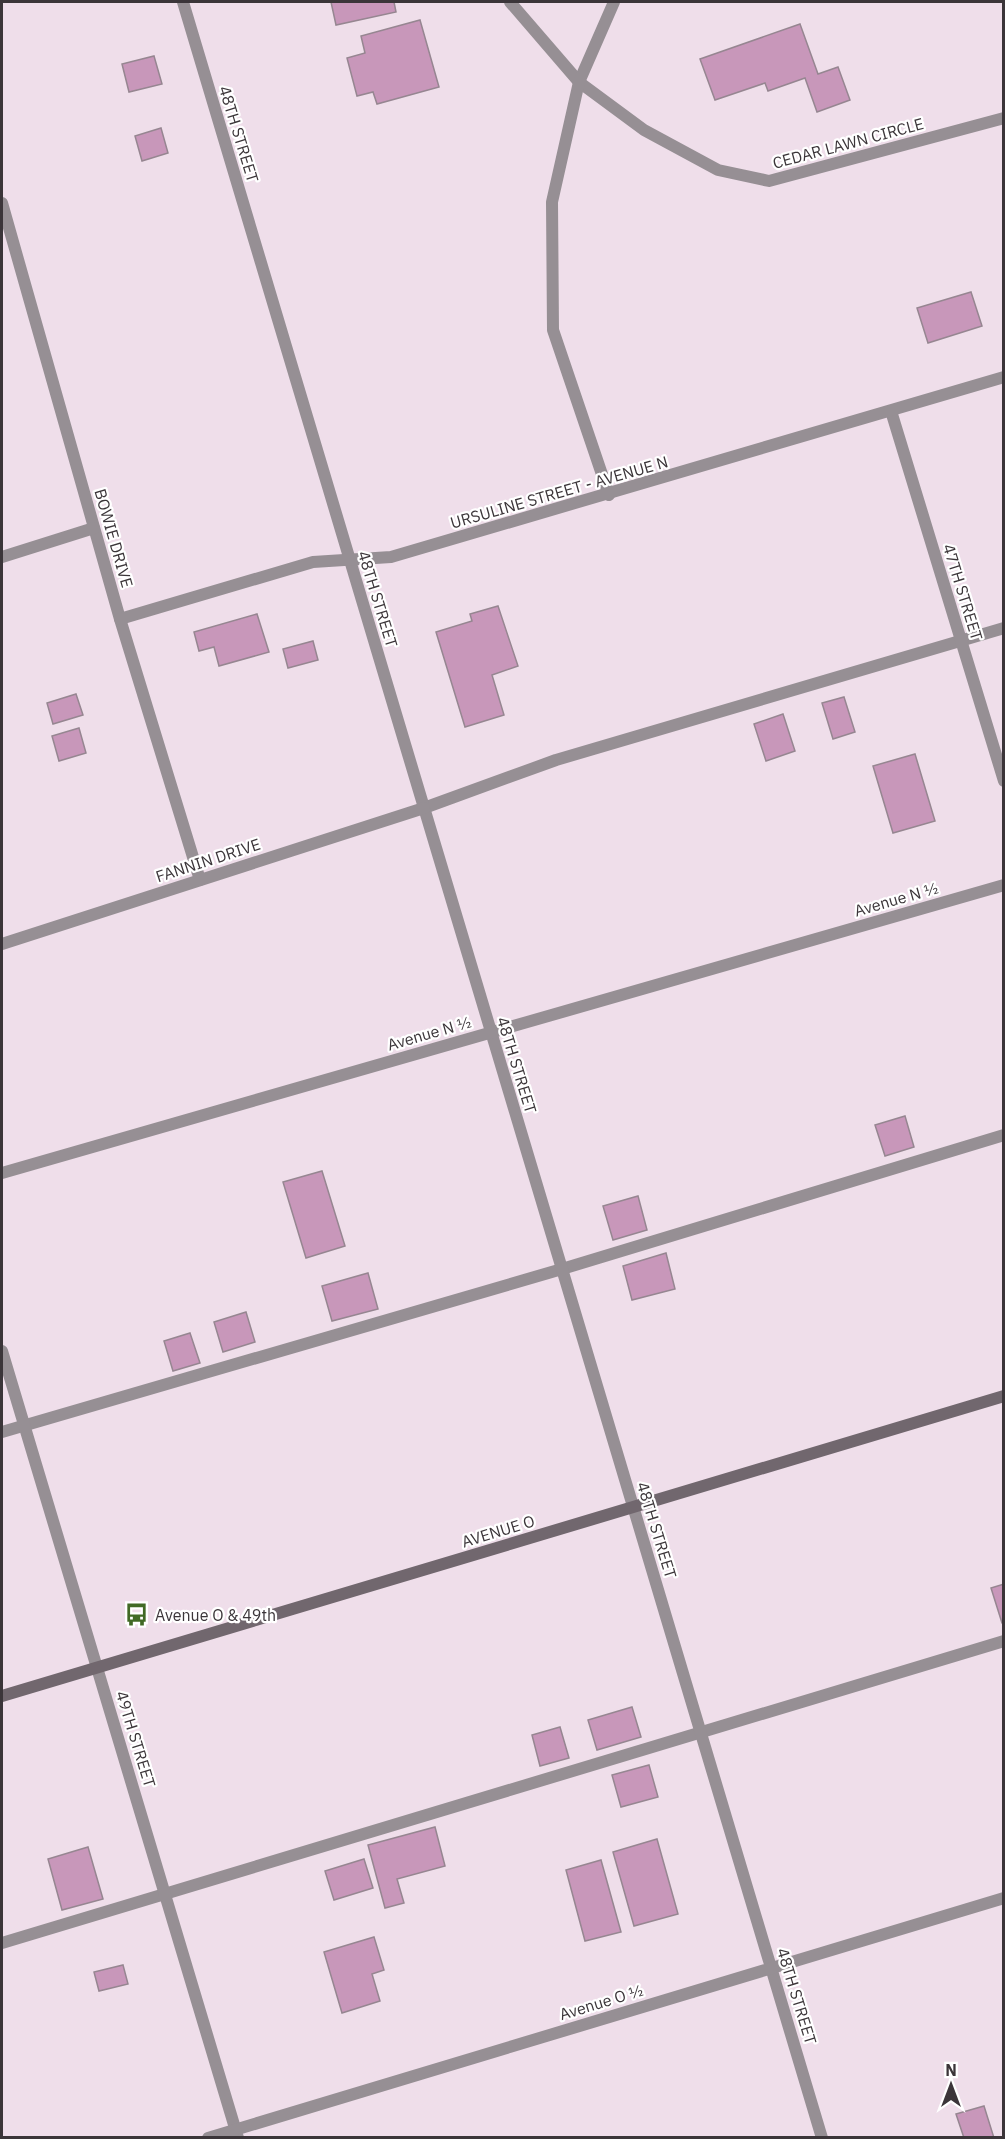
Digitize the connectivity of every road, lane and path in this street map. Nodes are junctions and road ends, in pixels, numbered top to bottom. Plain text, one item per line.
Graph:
1 (183, 2) edge
2 (510, 2) edge
3 (614, 2) edge
4 (579, 82) junction
5 (1004, 118) edge
6 (2, 203) edge
7 (1004, 377) edge
8 (891, 411) junction
9 (609, 495) junction
10 (94, 528) junction
11 (2, 557) edge
12 (349, 561) junction
13 (120, 619) junction
14 (1004, 628) edge
15 (961, 641) junction
16 (1004, 781) edge
17 (424, 808) junction
18 (200, 880) junction
19 (1004, 885) edge
20 (2, 944) edge
21 (489, 1033) junction
22 (1004, 1135) edge
23 (2, 1173) edge
24 (562, 1269) junction
25 (2, 1351) edge
26 (1004, 1396) edge
27 (24, 1425) junction
28 (2, 1432) edge
29 (633, 1507) junction
30 (1004, 1641) edge
31 (97, 1667) junction
32 (2, 1696) edge
33 (701, 1732) junction
34 (165, 1894) junction
35 (1004, 1898) edge
36 (2, 1943) edge
37 (771, 1968) junction
38 (237, 2133) edge
39 (208, 2138) edge
40 (822, 2138) edge

1 - 12 street, 48TH STREET
2 - 4 street, CEDAR LAWN CIRCLE
3 - 4 street
4 - 5 street, CEDAR LAWN CIRCLE
4 - 9 street
6 - 10 street, BOWIE DRIVE
7 - 8 street, URSULINE STREET - AVENUE N
8 - 9 street, URSULINE STREET - AVENUE N
8 - 15 street, 47TH STREET
9 - 12 street, URSULINE STREET - AVENUE N
10 - 11 street
10 - 13 street, BOWIE DRIVE
12 - 13 street, URSULINE STREET - AVENUE N
12 - 17 street, 48TH STREET
13 - 18 street, BOWIE DRIVE
14 - 15 street, FANNIN DRIVE
15 - 16 street, 47TH STREET
15 - 17 street, FANNIN DRIVE
17 - 18 street, FANNIN DRIVE
17 - 21 street, 48TH STREET
18 - 20 street, FANNIN DRIVE
19 - 21 street, Avenue N ½
21 - 23 street, Avenue N ½
21 - 24 street, 48TH STREET
22 - 24 street
24 - 27 street
24 - 29 street, 48TH STREET
25 - 27 street, 49TH STREET
26 - 29 main road, AVENUE O
27 - 28 street
27 - 31 street, 49TH STREET
29 - 31 main road, AVENUE O
29 - 33 street, 48TH STREET
30 - 33 street
31 - 32 main road, AVENUE O
31 - 34 street, 49TH STREET
33 - 34 street
33 - 37 street, 48TH STREET
34 - 36 street
34 - 38 street, 49TH STREET
35 - 37 street, Avenue O ½
37 - 38 street, Avenue O ½
37 - 40 street, 48TH STREET
38 - 39 street, Avenue O ½

